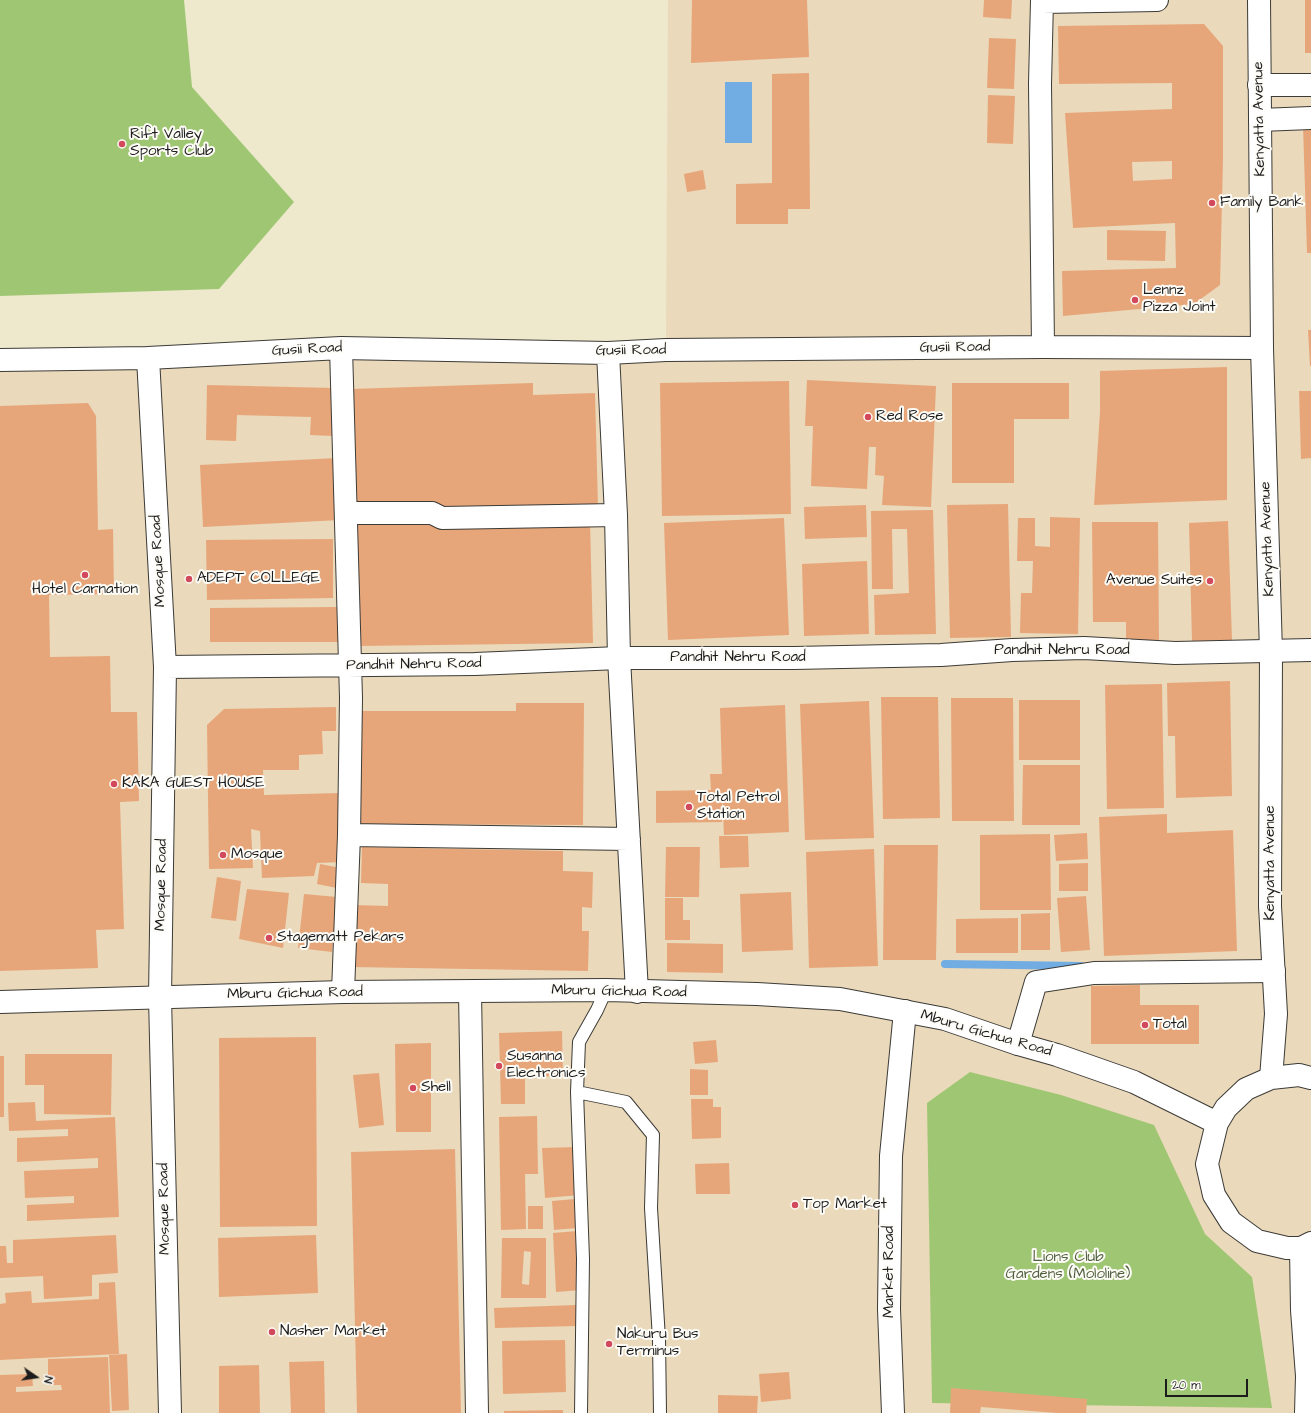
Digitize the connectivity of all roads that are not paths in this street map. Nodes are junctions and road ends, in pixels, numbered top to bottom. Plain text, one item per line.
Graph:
1 (1157, 0) edge
2 (1258, 0) edge
3 (1042, 1) edge
4 (1259, 85) junction
5 (1311, 85) edge
6 (1311, 118) edge
7 (1260, 120) junction
8 (1043, 347) junction
9 (341, 348) junction
10 (1262, 348) junction
11 (608, 353) junction
12 (148, 358) junction
13 (0, 360) edge
14 (346, 513) junction
15 (616, 515) junction
16 (1311, 650) edge
17 (1271, 652) junction
18 (619, 658) junction
19 (350, 666) junction
20 (165, 667) junction
21 (349, 835) junction
22 (629, 839) junction
23 (1274, 971) junction
24 (606, 990) junction
25 (343, 992) junction
26 (470, 992) junction
27 (637, 992) junction
28 (160, 997) junction
29 (0, 1002) edge
30 (906, 1011) junction
31 (1018, 1044) junction
32 (1271, 1078) junction
33 (1311, 1078) edge
34 (576, 1092) junction
35 (1217, 1123) junction
36 (1306, 1246) edge
37 (170, 1413) edge
38 (477, 1413) edge
39 (581, 1413) edge
40 (660, 1413) edge
41 (893, 1413) edge
42 (1306, 1413) edge

1 - 3 street
2 - 4 street, Kenyatta Avenue
3 - 8 street
4 - 5 street
4 - 7 street, Kenyatta Avenue
6 - 7 street
7 - 10 street, Kenyatta Avenue
8 - 10 street, Gusii Road
8 - 11 street, Gusii Road
9 - 11 street, Gusii Road
9 - 12 street, Gusii Road
9 - 14 street
10 - 17 street, Kenyatta Avenue
11 - 15 street
12 - 13 street, Gusii Road
12 - 20 street, Mosque Road
14 - 15 street
14 - 19 street
15 - 18 street
16 - 17 street, Pandhit Nehru Road
17 - 18 street, Pandhit Nehru Road
17 - 23 street, Kenyatta Avenue
18 - 19 street, Pandhit Nehru Road
18 - 22 street
19 - 20 street, Pandhit Nehru Road
19 - 21 street
20 - 28 street, Mosque Road
21 - 22 street
21 - 25 street
22 - 27 street
23 - 31 street
23 - 32 street, Kenyatta Avenue
24 - 26 street, Mburu Gichua Road
24 - 27 street, Mburu Gichua Road
24 - 34 lane
25 - 26 street, Mburu Gichua Road
25 - 28 street, Mburu Gichua Road
26 - 38 street
27 - 30 street, Mburu Gichua Road
28 - 29 street, Mburu Gichua Road
28 - 37 street, Mosque Road
30 - 31 street, Mburu Gichua Road
30 - 41 street, Market Road
31 - 35 street, Mburu Gichua Road
32 - 33 street
32 - 35 street
34 - 39 lane
34 - 40 lane
35 - 36 street
36 - 42 street

